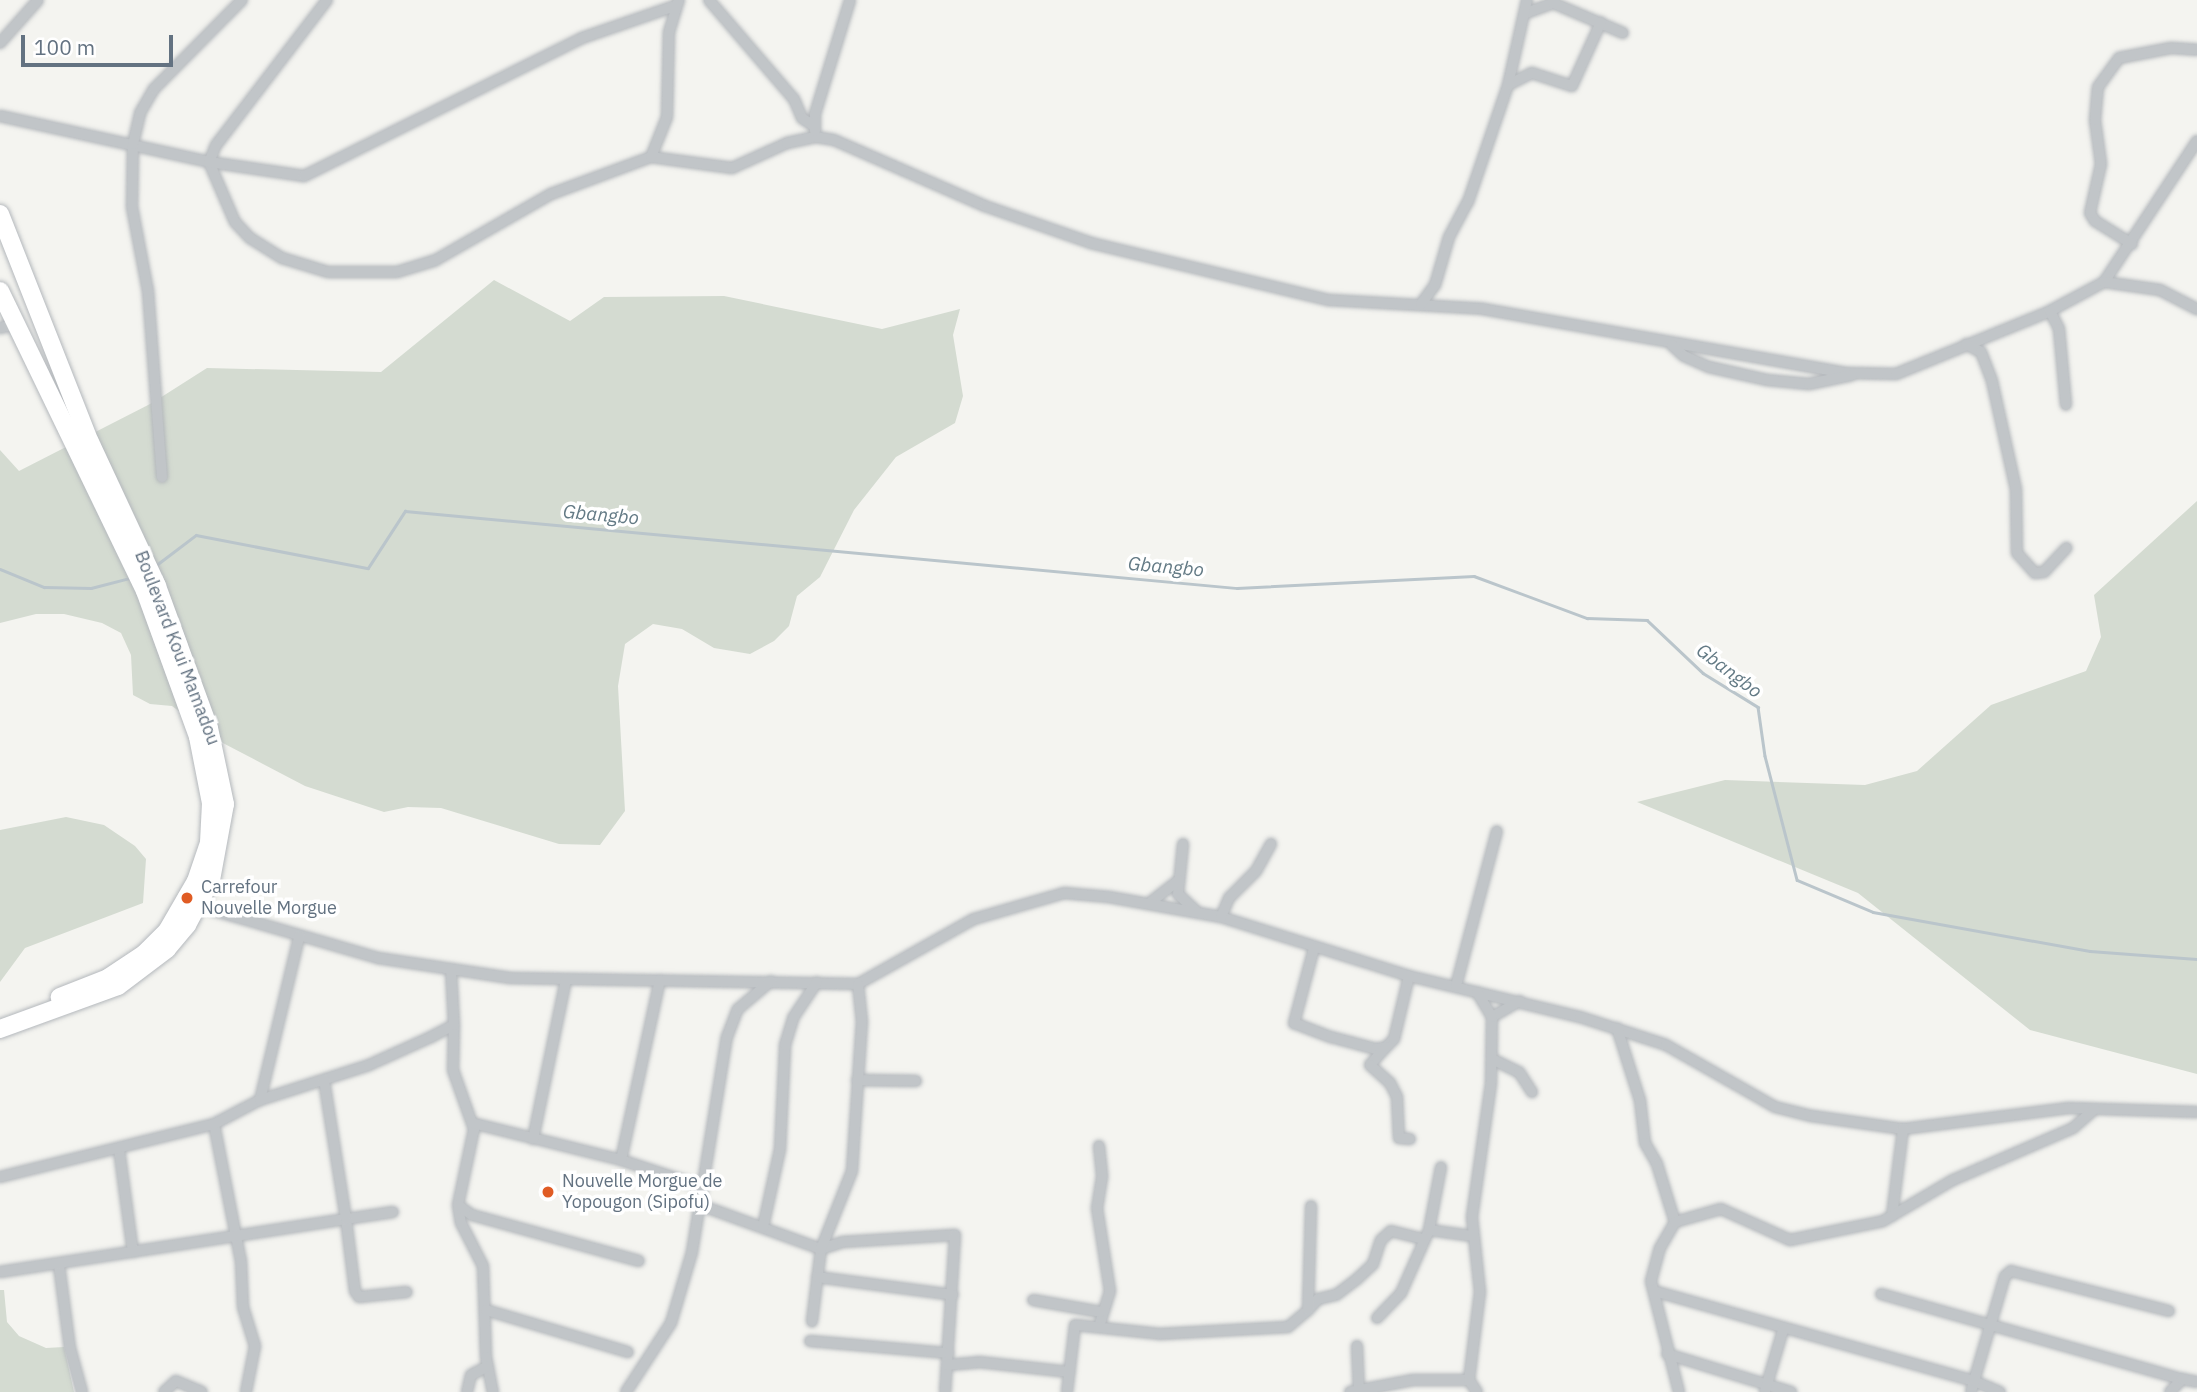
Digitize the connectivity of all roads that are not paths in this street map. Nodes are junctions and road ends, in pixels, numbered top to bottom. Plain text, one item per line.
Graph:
1 (38, 0) edge
2 (242, 0) edge
3 (327, 0) edge
4 (709, 0) edge
5 (850, 0) edge
6 (1527, 0) edge
7 (677, 3) edge
8 (1526, 13) junction
9 (1601, 23) junction
10 (1623, 33) dead end
11 (0, 43) edge
12 (2197, 50) edge
13 (1508, 85) junction
14 (0, 116) edge
15 (815, 132) junction
16 (2197, 141) edge
17 (133, 144) junction
18 (651, 157) junction
19 (209, 162) junction
20 (0, 214) edge
21 (2132, 244) junction
22 (2104, 282) junction
23 (0, 291) edge
24 (1425, 300) junction
25 (2197, 309) edge
26 (2050, 311) junction
27 (8, 326) edge
28 (1966, 344) junction
29 (1672, 345) junction
30 (1856, 374) junction
31 (2066, 405) dead end
32 (162, 477) dead end
33 (2066, 548) dead end
34 (140, 564) junction
35 (151, 589) junction
36 (1497, 831) dead end
37 (1183, 844) dead end
38 (1270, 844) dead end
39 (1179, 880) junction
40 (1152, 901) junction
41 (199, 906) junction
42 (1196, 911) junction
43 (1221, 917) junction
44 (299, 937) junction
45 (1314, 948) junction
46 (451, 969) junction
47 (1409, 976) junction
48 (566, 979) junction
49 (660, 980) junction
50 (771, 981) junction
51 (817, 982) junction
52 (859, 984) junction
53 (1456, 986) junction
54 (1477, 992) junction
55 (1520, 1001) junction
56 (0, 1017) edge
57 (1492, 1017) junction
58 (454, 1025) junction
59 (1617, 1028) junction
60 (0, 1029) edge
61 (1385, 1047) junction
62 (1492, 1059) junction
63 (324, 1080) junction
64 (857, 1080) junction
65 (916, 1081) dead end
66 (1532, 1092) dead end
67 (260, 1100) junction
68 (2095, 1109) junction
69 (2197, 1112) edge
70 (472, 1122) junction
71 (214, 1124) junction
72 (1903, 1129) junction
73 (533, 1139) junction
74 (1410, 1139) dead end
75 (1099, 1146) dead end
76 (119, 1149) junction
77 (621, 1160) junction
78 (1441, 1167) dead end
79 (0, 1177) edge
80 (702, 1187) junction
81 (458, 1205) junction
82 (700, 1205) junction
83 (1311, 1206) dead end
84 (393, 1212) dead end
85 (1892, 1216) junction
86 (346, 1219) junction
87 (1675, 1222) junction
88 (763, 1227) junction
89 (1426, 1234) junction
90 (237, 1236) junction
91 (1472, 1236) junction
92 (821, 1249) junction
93 (133, 1252) junction
94 (639, 1261) dead end
95 (59, 1265) junction
96 (0, 1272) edge
97 (817, 1277) junction
98 (408, 1292) dead end
99 (1654, 1292) junction
100 (1881, 1294) dead end
101 (953, 1295) junction
102 (1033, 1300) dead end
103 (486, 1310) junction
104 (1308, 1310) junction
105 (2169, 1311) dead end
106 (1101, 1312) junction
107 (1377, 1318) dead end
108 (812, 1321) dead end
109 (1100, 1324) junction
110 (1990, 1325) junction
111 (1783, 1330) junction
112 (810, 1341) dead end
113 (1357, 1346) dead end
114 (628, 1352) dead end
115 (948, 1353) junction
116 (1667, 1354) junction
117 (947, 1365) junction
118 (488, 1366) junction
119 (1069, 1372) junction
120 (2182, 1379) junction
121 (1469, 1380) junction
122 (2197, 1382) edge
123 (1456, 1386) edge
124 (1972, 1387) edge
125 (1766, 1389) edge
126 (1356, 1391) edge
127 (82, 1392) edge
128 (164, 1392) edge
129 (202, 1392) edge
130 (246, 1392) edge
131 (467, 1392) edge
132 (493, 1392) edge
133 (626, 1392) edge
134 (945, 1392) edge
135 (1067, 1392) edge
136 (1477, 1392) edge
137 (1679, 1392) edge
138 (1791, 1392) edge
139 (2000, 1392) edge
140 (2170, 1392) edge

1 - 11 street
2 - 17 street
3 - 19 street
4 - 15 street
5 - 15 street
6 - 8 street
7 - 18 street
7 - 19 street
8 - 9 street
8 - 13 street
9 - 10 street
9 - 13 street
12 - 21 street
13 - 24 street
14 - 17 street
15 - 18 street
15 - 24 street
16 - 21 street
17 - 19 street
17 - 32 street
18 - 19 street
20 - 34 main road, Boulevard Koui Mamadou
21 - 22 street
22 - 25 street
22 - 26 street
23 - 27 main road, Boulevard Koui Mamadou
24 - 29 street
26 - 28 street
26 - 31 street
27 - 34 main road, Boulevard Koui Mamadou
28 - 30 street
28 - 33 street
29 - 30 street
29 - 30 street
34 - 35 main road, Boulevard Koui Mamadou
35 - 41 main road, Boulevard Koui Mamadou
35 - 56 main road, Boulevard Koui Mamadou
36 - 53 street
37 - 39 street
38 - 43 street
39 - 40 street
39 - 42 street
40 - 42 street
40 - 52 street
41 - 44 street
41 - 60 main road, Boulevard Koui Mamadou
42 - 43 street
43 - 45 street
44 - 46 street
44 - 67 street
45 - 47 street
45 - 61 street
46 - 48 street
46 - 58 street
47 - 53 street
47 - 61 street
48 - 49 street
48 - 73 street
49 - 50 street
49 - 77 street
50 - 51 street
50 - 80 street
51 - 52 street
51 - 88 street
52 - 64 street
53 - 54 street
54 - 55 street
54 - 57 street
55 - 57 street
55 - 59 street
57 - 62 street
58 - 63 street
58 - 70 street
59 - 72 street
59 - 87 street
61 - 74 street
62 - 66 street
62 - 91 street
63 - 67 street
63 - 86 street
64 - 65 street
64 - 92 street
67 - 71 street
68 - 69 street
68 - 72 street
68 - 85 street
70 - 73 street
70 - 81 street
71 - 76 street
71 - 90 street
72 - 85 street
73 - 77 street
75 - 106 street
76 - 79 street
76 - 93 street
77 - 80 street
78 - 89 street
80 - 82 street
81 - 94 street
81 - 103 street
82 - 88 street
82 - 133 street
83 - 104 street
84 - 86 street
85 - 87 street
86 - 90 street
86 - 98 street
87 - 99 street
88 - 92 street
89 - 91 street
89 - 104 street
89 - 107 street
90 - 93 street
90 - 130 street
91 - 121 street
92 - 97 street
92 - 101 street
93 - 95 street
95 - 96 street
95 - 127 street
97 - 101 street
97 - 108 street
99 - 111 street
99 - 116 street
100 - 110 street
101 - 115 street
102 - 106 street
103 - 114 street
103 - 118 street
104 - 109 street
105 - 110 street
106 - 109 street
109 - 119 street
110 - 120 street
110 - 124 street
111 - 124 street
111 - 125 street
112 - 115 street
113 - 126 street
115 - 117 street
116 - 125 street
116 - 137 street
117 - 119 street
117 - 134 street
118 - 131 street
118 - 132 street
119 - 135 street
120 - 122 street
120 - 140 street
121 - 123 street
121 - 136 street
123 - 126 street
124 - 139 street
125 - 138 street
128 - 129 street

